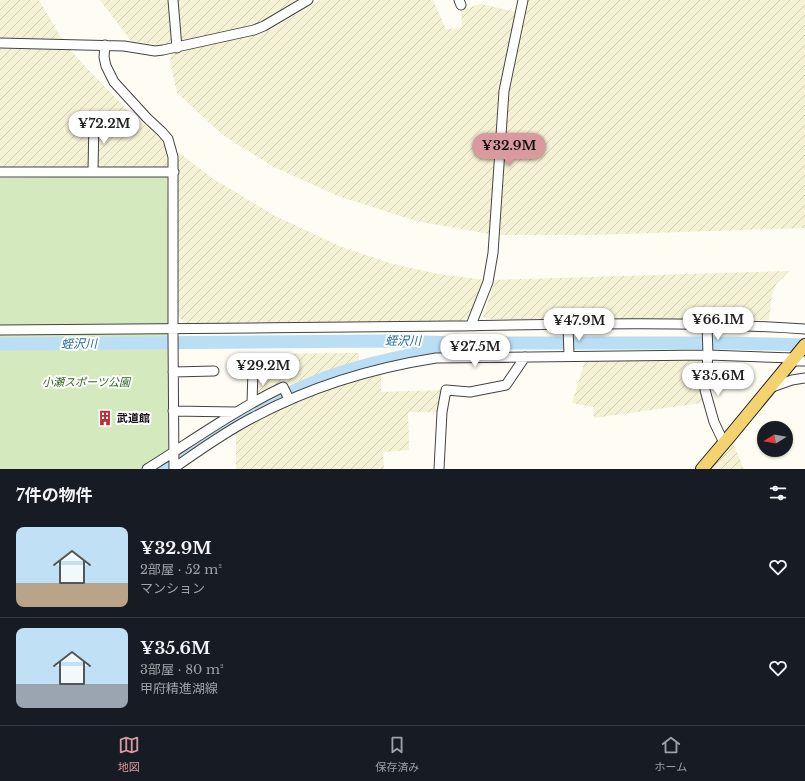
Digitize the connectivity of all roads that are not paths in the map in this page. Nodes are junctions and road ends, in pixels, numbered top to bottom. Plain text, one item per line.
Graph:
1 (174, 0) edge
2 (308, 0) edge
3 (523, 0) edge
4 (0, 44) edge
5 (105, 45) junction
6 (177, 48) junction
7 (94, 117) dead end
8 (0, 172) edge
9 (93, 172) junction
10 (174, 172) junction
11 (471, 325) junction
12 (707, 327) junction
13 (568, 328) junction
14 (805, 329) edge
15 (0, 330) edge
16 (173, 332) junction
17 (805, 345) edge
18 (569, 354) junction
19 (708, 354) junction
20 (525, 357) junction
21 (797, 359) edge
22 (253, 370) dead end
23 (214, 371) dead end
24 (173, 372) junction
25 (805, 378) edge
26 (770, 388) junction
27 (289, 399) junction
28 (252, 403) junction
29 (173, 411) junction
30 (236, 412) junction
31 (724, 443) junction
32 (174, 453) junction
33 (174, 468) edge
34 (146, 469) edge
35 (439, 469) edge
36 (702, 469) edge

1 - 6 street
2 - 6 street
3 - 11 street
4 - 5 street
5 - 6 street
5 - 10 street
7 - 9 street
8 - 9 street
9 - 10 street
10 - 16 street
11 - 13 street
11 - 16 street
12 - 13 street
12 - 14 street
12 - 19 street
13 - 18 street
15 - 16 street
16 - 24 street
17 - 21 main road
18 - 19 street
18 - 20 street
19 - 21 street
19 - 31 street
20 - 27 street
20 - 35 street
21 - 26 main road
22 - 28 street
23 - 24 street
24 - 29 street
25 - 26 street
26 - 31 main road
27 - 28 street
27 - 33 street
28 - 30 street
29 - 30 street
29 - 32 street
30 - 32 street
31 - 36 main road
32 - 33 street
32 - 34 street

